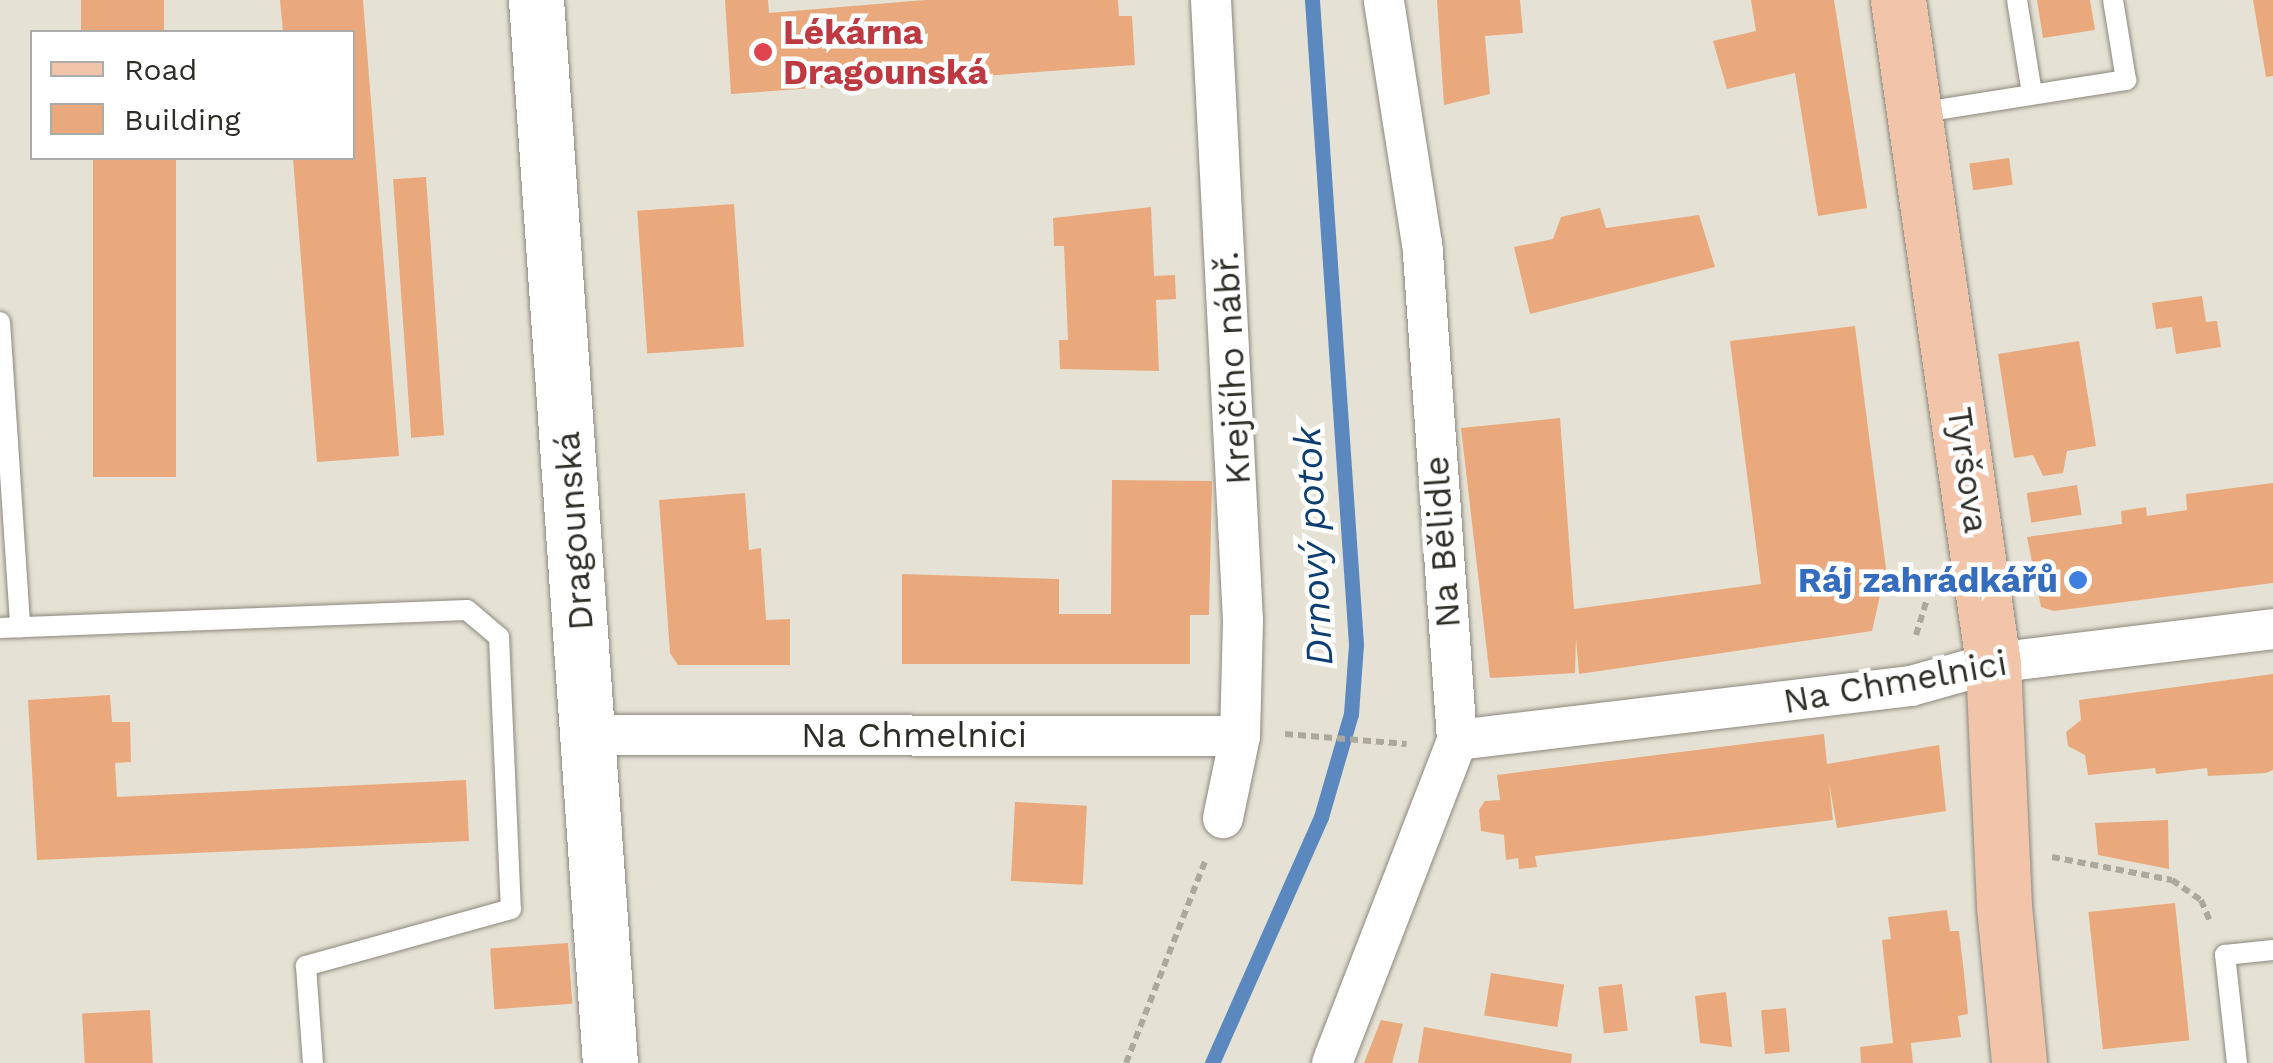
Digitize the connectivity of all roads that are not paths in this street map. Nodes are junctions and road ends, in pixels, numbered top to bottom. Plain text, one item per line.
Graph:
1 (536, 0) edge
2 (1211, 0) edge
3 (1384, 0) edge
4 (1898, 0) edge
5 (2017, 0) edge
6 (2113, 0) edge
7 (2032, 94) junction
8 (1914, 113) junction
9 (0, 322) edge
10 (10, 628) edge
11 (2273, 629) edge
12 (1993, 663) junction
13 (588, 735) junction
14 (1240, 736) junction
15 (1440, 743) junction
16 (1223, 818) road end
17 (2273, 950) edge
18 (313, 1063) edge
19 (610, 1063) edge
20 (1332, 1063) edge
21 (2019, 1063) edge
22 (2237, 1063) edge

1 - 13 street, Dragounská
2 - 14 street, Krejčího nábř.
3 - 15 street, Na Bělidle
4 - 8 main road, Tyršova
5 - 7 lane
6 - 7 lane
7 - 8 lane
8 - 12 main road, Tyršova
9 - 10 lane
10 - 18 lane
11 - 12 street, Na Chmelnici
12 - 15 street, Na Chmelnici
12 - 21 main road, Tyršova
13 - 14 street, Na Chmelnici
13 - 19 street, Dragounská
14 - 16 street, Krejčího nábř.
15 - 20 street, Na Bělidle
17 - 22 lane

